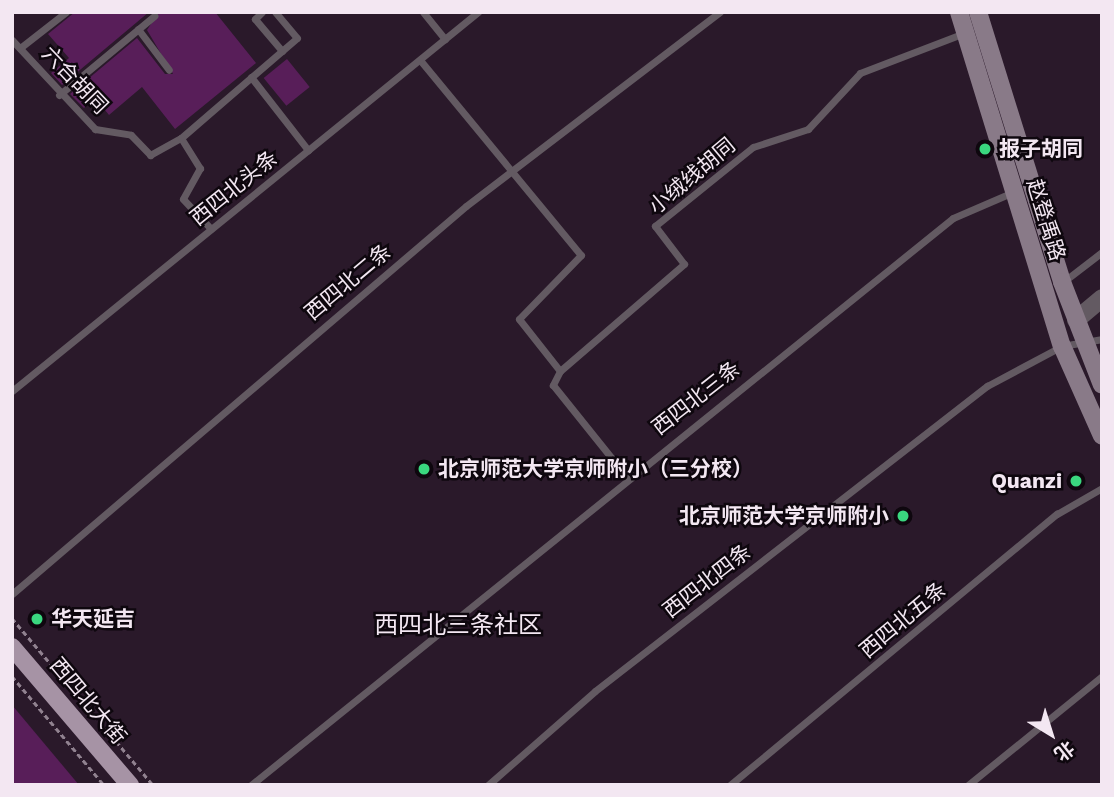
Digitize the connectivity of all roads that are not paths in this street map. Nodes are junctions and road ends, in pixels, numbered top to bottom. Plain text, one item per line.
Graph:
1 (66, 12) edge
2 (262, 12) edge
3 (275, 12) edge
4 (423, 12) edge
5 (478, 12) edge
6 (720, 12) edge
7 (960, 12) edge
8 (978, 12) edge
9 (154, 16) dead end
10 (138, 29) junction
11 (966, 32) junction
12 (445, 39) junction
13 (12, 40) edge
14 (20, 48) junction
15 (282, 51) junction
16 (420, 60) junction
17 (169, 71) dead end
18 (251, 77) junction
19 (59, 95) junction
20 (181, 138) junction
21 (309, 150) junction
22 (513, 170) junction
23 (1013, 192) junction
24 (211, 229) junction
25 (1102, 252) edge
26 (1062, 282) junction
27 (1102, 298) edge
28 (1076, 320) junction
29 (1093, 340) edge
30 (1062, 346) junction
31 (560, 371) junction
32 (1102, 385) edge
33 (12, 391) edge
34 (1102, 436) edge
35 (626, 476) junction
36 (1102, 488) edge
37 (12, 594) edge
38 (12, 647) edge
39 (1102, 676) edge
40 (130, 785) edge
41 (251, 785) edge
42 (488, 785) edge
43 (730, 785) edge
44 (968, 785) edge

1 - 14 lane
2 - 15 lane
3 - 15 lane
4 - 12 lane
5 - 12 lane, 西四北头条
6 - 22 lane, 西四北二条
7 - 11 main road, 赵登禹路
8 - 26 main road, 赵登禹路
9 - 10 lane
10 - 17 lane
10 - 19 lane
11 - 23 main road, 赵登禹路
11 - 31 lane, 小绒线胡同
12 - 16 lane, 西四北头条
13 - 14 lane, 六合胡同
14 - 19 lane, 六合胡同
15 - 18 lane, 六合胡同
16 - 21 lane, 西四北头条
16 - 22 lane
18 - 20 lane, 六合胡同
18 - 21 lane
19 - 20 lane, 六合胡同
20 - 24 lane
21 - 24 lane, 西四北头条
22 - 31 lane
22 - 37 lane, 西四北二条
23 - 30 main road, 赵登禹路
23 - 35 lane, 西四北三条
24 - 33 lane, 西四北头条
25 - 26 lane
26 - 28 main road, 赵登禹路
27 - 28 street
28 - 29 main road, 赵登禹路
29 - 30 lane, 西四北四条
29 - 32 main road, 赵登禹路
30 - 34 main road, 赵登禹路
30 - 42 lane, 西四北四条
31 - 35 lane
35 - 41 lane, 西四北三条
36 - 43 lane, 西四北五条
38 - 40 main road, 西四北大街
39 - 44 lane

